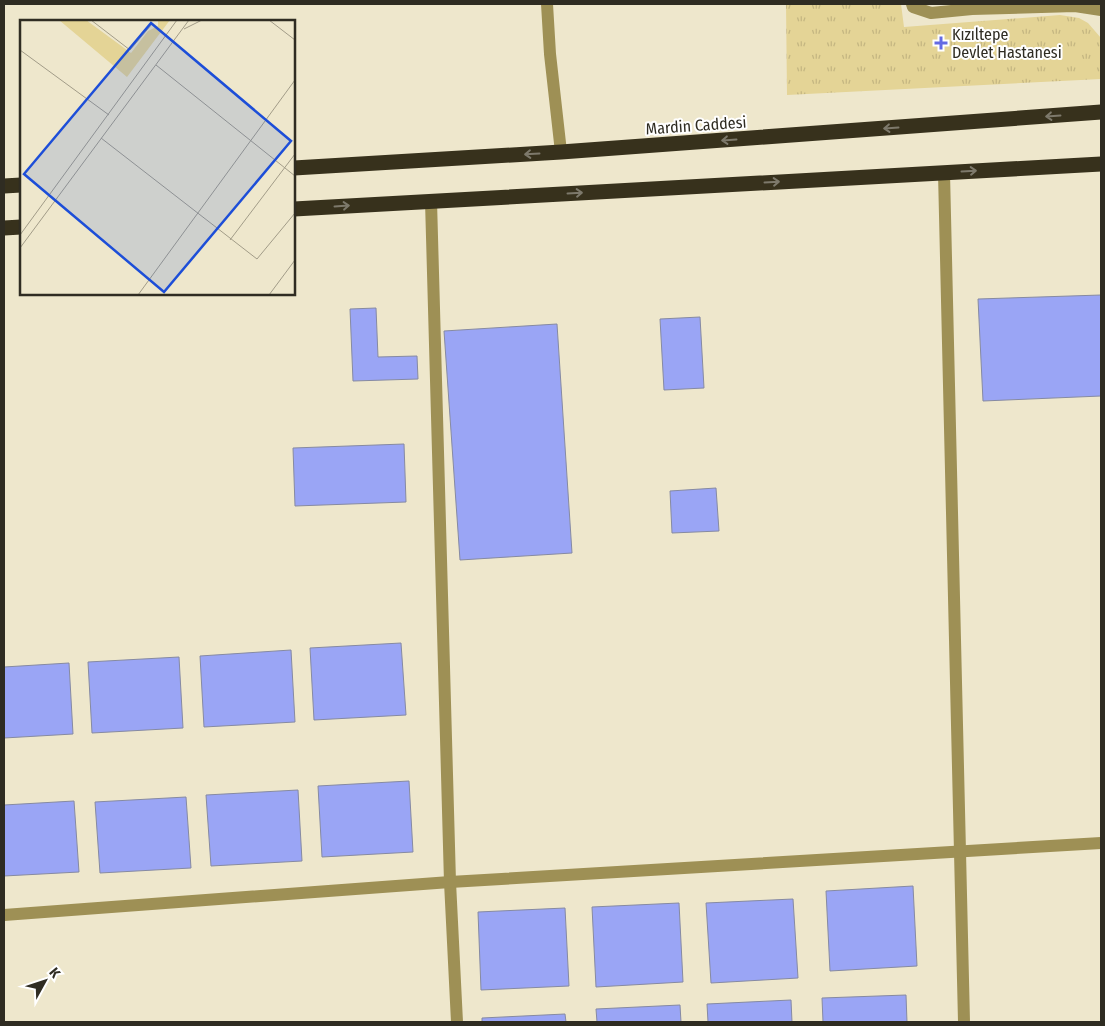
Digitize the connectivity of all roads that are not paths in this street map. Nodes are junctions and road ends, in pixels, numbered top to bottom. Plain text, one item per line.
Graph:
1 (547, 4) edge
2 (912, 4) edge
3 (1101, 10) edge
4 (1101, 112) edge
5 (562, 152) junction
6 (1101, 164) edge
7 (295, 168) edge
8 (944, 173) junction
9 (20, 185) edge
10 (4, 186) edge
11 (431, 201) junction
12 (295, 209) edge
13 (20, 227) edge
14 (4, 228) edge
15 (1101, 842) edge
16 (960, 851) junction
17 (450, 882) junction
18 (4, 915) edge
19 (457, 1022) edge
20 (964, 1022) edge

1 - 5 street
2 - 3 street
4 -> 5 highway, Mardin Caddesi
5 -> 7 highway, Mardin Caddesi
8 -> 6 highway
11 -> 8 highway
8 - 16 street
9 - 10 highway
12 -> 11 highway
11 - 17 street
13 - 14 highway
15 - 16 street
16 - 17 street
16 - 20 street
17 - 18 street
17 - 19 street

